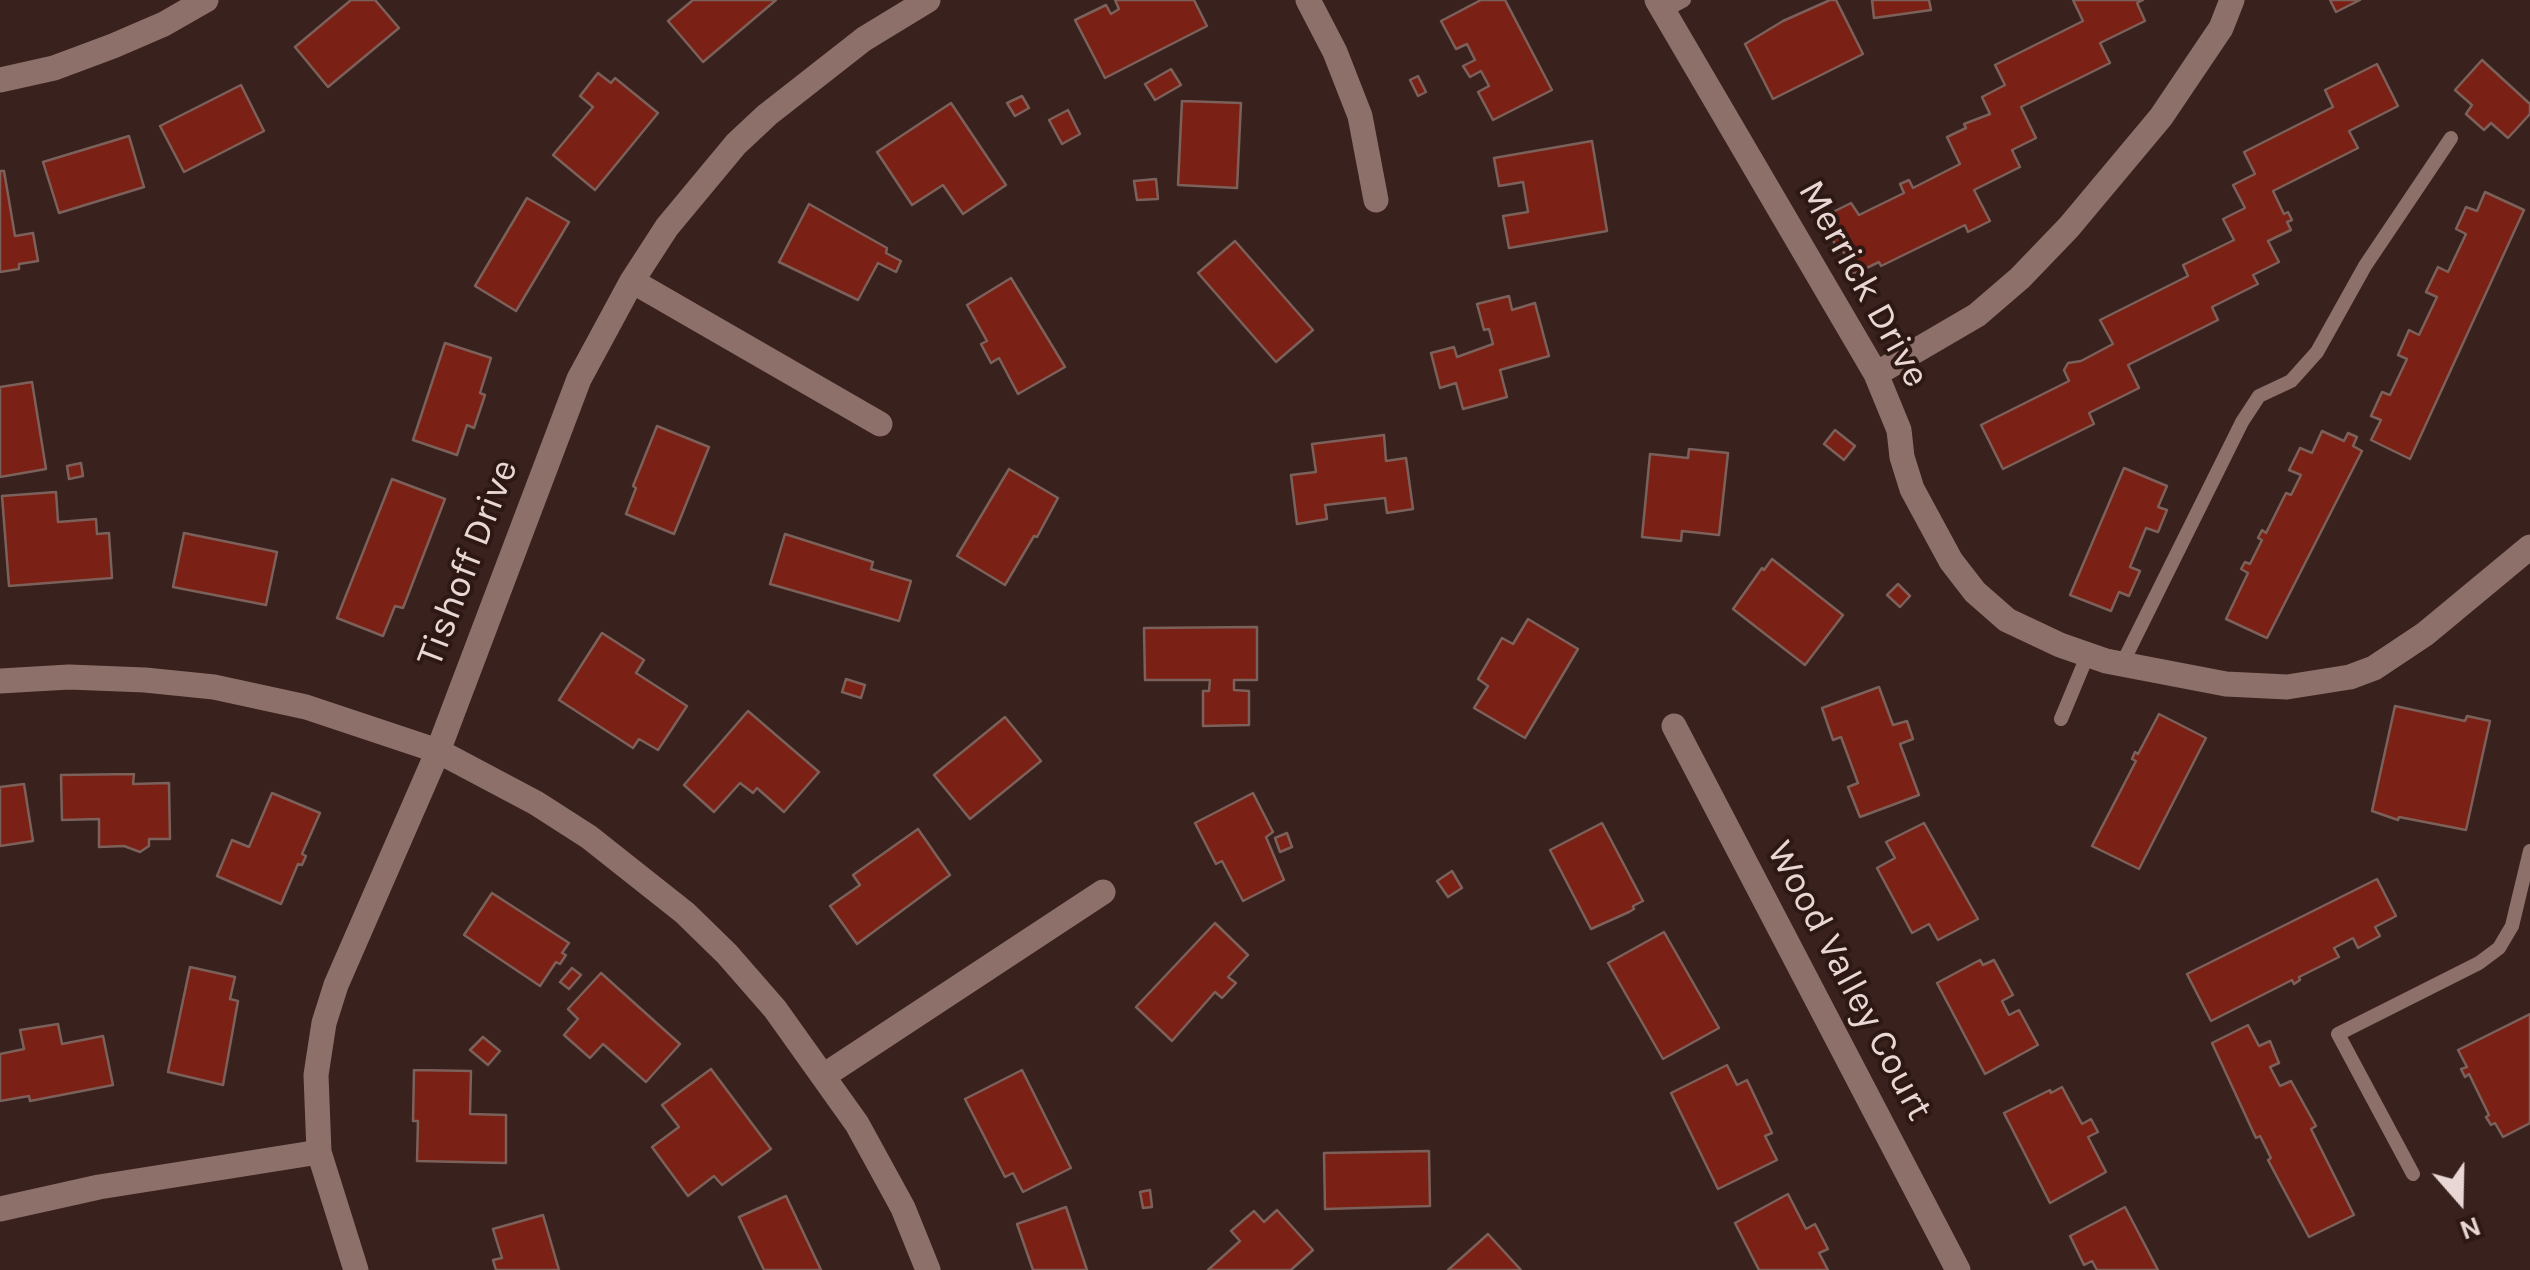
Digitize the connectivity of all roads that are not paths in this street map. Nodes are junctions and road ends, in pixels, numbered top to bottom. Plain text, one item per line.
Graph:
1 (206, 0) edge
2 (928, 0) edge
3 (1308, 0) edge
4 (2232, 0) edge
5 (1668, 4) edge
6 (0, 80) edge
7 (2452, 138) dead end
8 (1376, 200) dead end
9 (632, 281) junction
10 (1876, 374) junction
11 (880, 424) dead end
12 (2530, 548) edge
13 (2088, 654) junction
14 (2122, 664) junction
15 (0, 681) edge
16 (2060, 718) dead end
17 (1674, 726) dead end
18 (438, 751) junction
19 (2530, 851) edge
20 (1103, 892) dead end
21 (826, 1075) junction
22 (319, 1152) junction
23 (2412, 1174) dead end
24 (0, 1208) edge
25 (356, 1270) edge
26 (928, 1270) edge
27 (1958, 1270) edge

1 - 6 street
2 - 9 street, Tishoff Drive
3 - 8 street
4 - 10 street
5 - 10 street, Merrick Drive
7 - 14 lane
9 - 11 street
9 - 18 street, Tishoff Drive
10 - 13 street, Merrick Drive
12 - 14 street, Merrick Drive
13 - 14 street, Merrick Drive
13 - 16 lane
15 - 18 street
17 - 27 street, Wood Valley Court
18 - 21 street
18 - 22 street, Tishoff Drive
19 - 23 lane
20 - 21 street
21 - 26 street
22 - 24 street
22 - 25 street, Tishoff Drive

